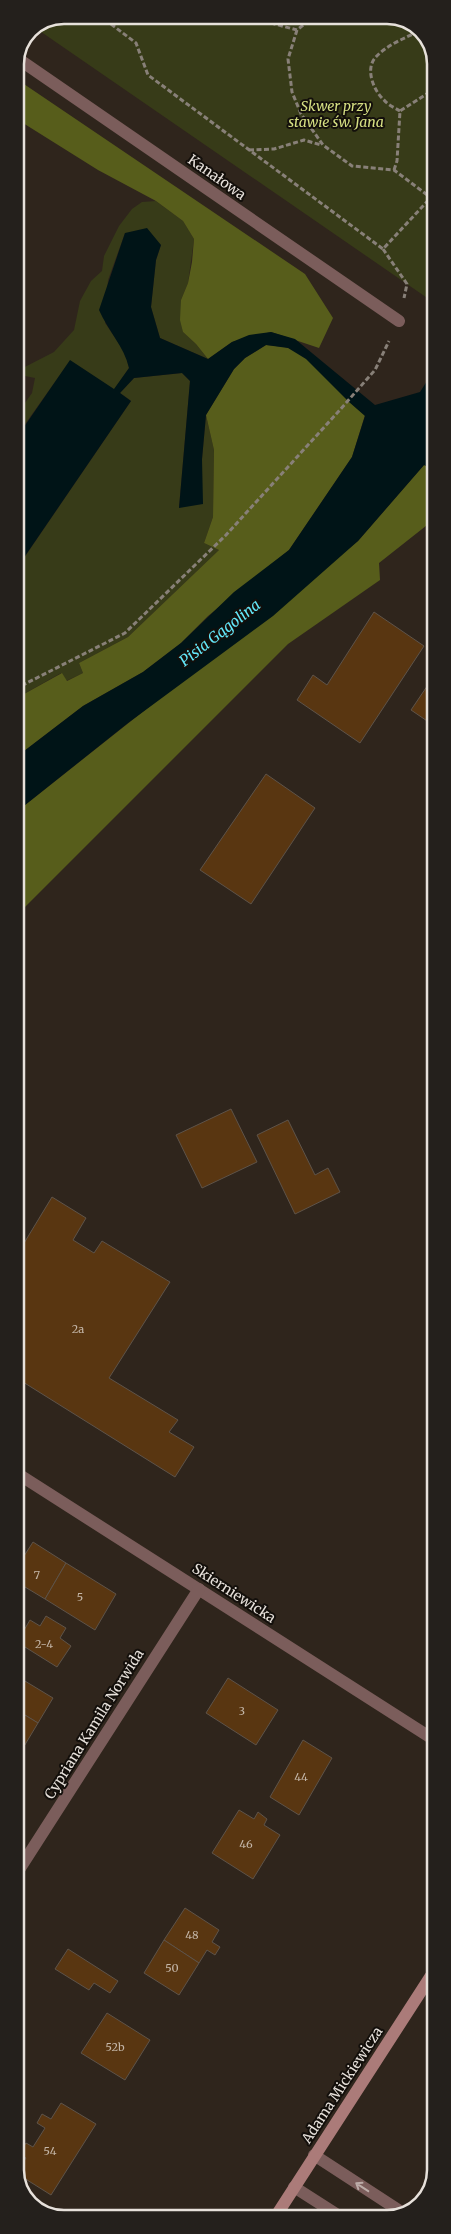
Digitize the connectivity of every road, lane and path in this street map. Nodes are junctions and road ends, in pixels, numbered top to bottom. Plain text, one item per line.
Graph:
1 (111, 24) edge
2 (274, 24) edge
3 (305, 24) edge
4 (297, 30) junction
5 (414, 34) edge
6 (24, 63) edge
7 (427, 94) edge
8 (400, 111) junction
9 (322, 145) junction
10 (249, 150) junction
11 (394, 170) junction
12 (427, 194) edge
13 (427, 201) edge
14 (384, 249) junction
15 (399, 321) junction
16 (24, 684) edge
17 (24, 1478) edge
18 (199, 1589) junction
19 (427, 1735) edge
20 (24, 1862) edge
21 (427, 1982) edge
22 (314, 2155) junction
23 (294, 2187) junction
24 (397, 2209) edge
25 (280, 2210) edge
26 (331, 2210) edge

1 - 10 path
2 - 4 path
3 - 4 path
4 - 9 path
5 - 8 path
6 - 15 street, Kanałowa
7 - 8 path
8 - 11 path
9 - 10 path
9 - 11 path
10 - 14 path
11 - 12 path
13 - 14 path
14 - 15 path
15 - 16 path
17 - 18 street, Skierniewicka
18 - 19 street, Skierniewicka
18 - 20 street, Cypriana Kamila Norwida
21 - 22 street, Adama Mickiewicza
22 - 23 street, Adama Mickiewicza
24 -> 22 street
23 - 25 street, Adama Mickiewicza
23 - 26 street

